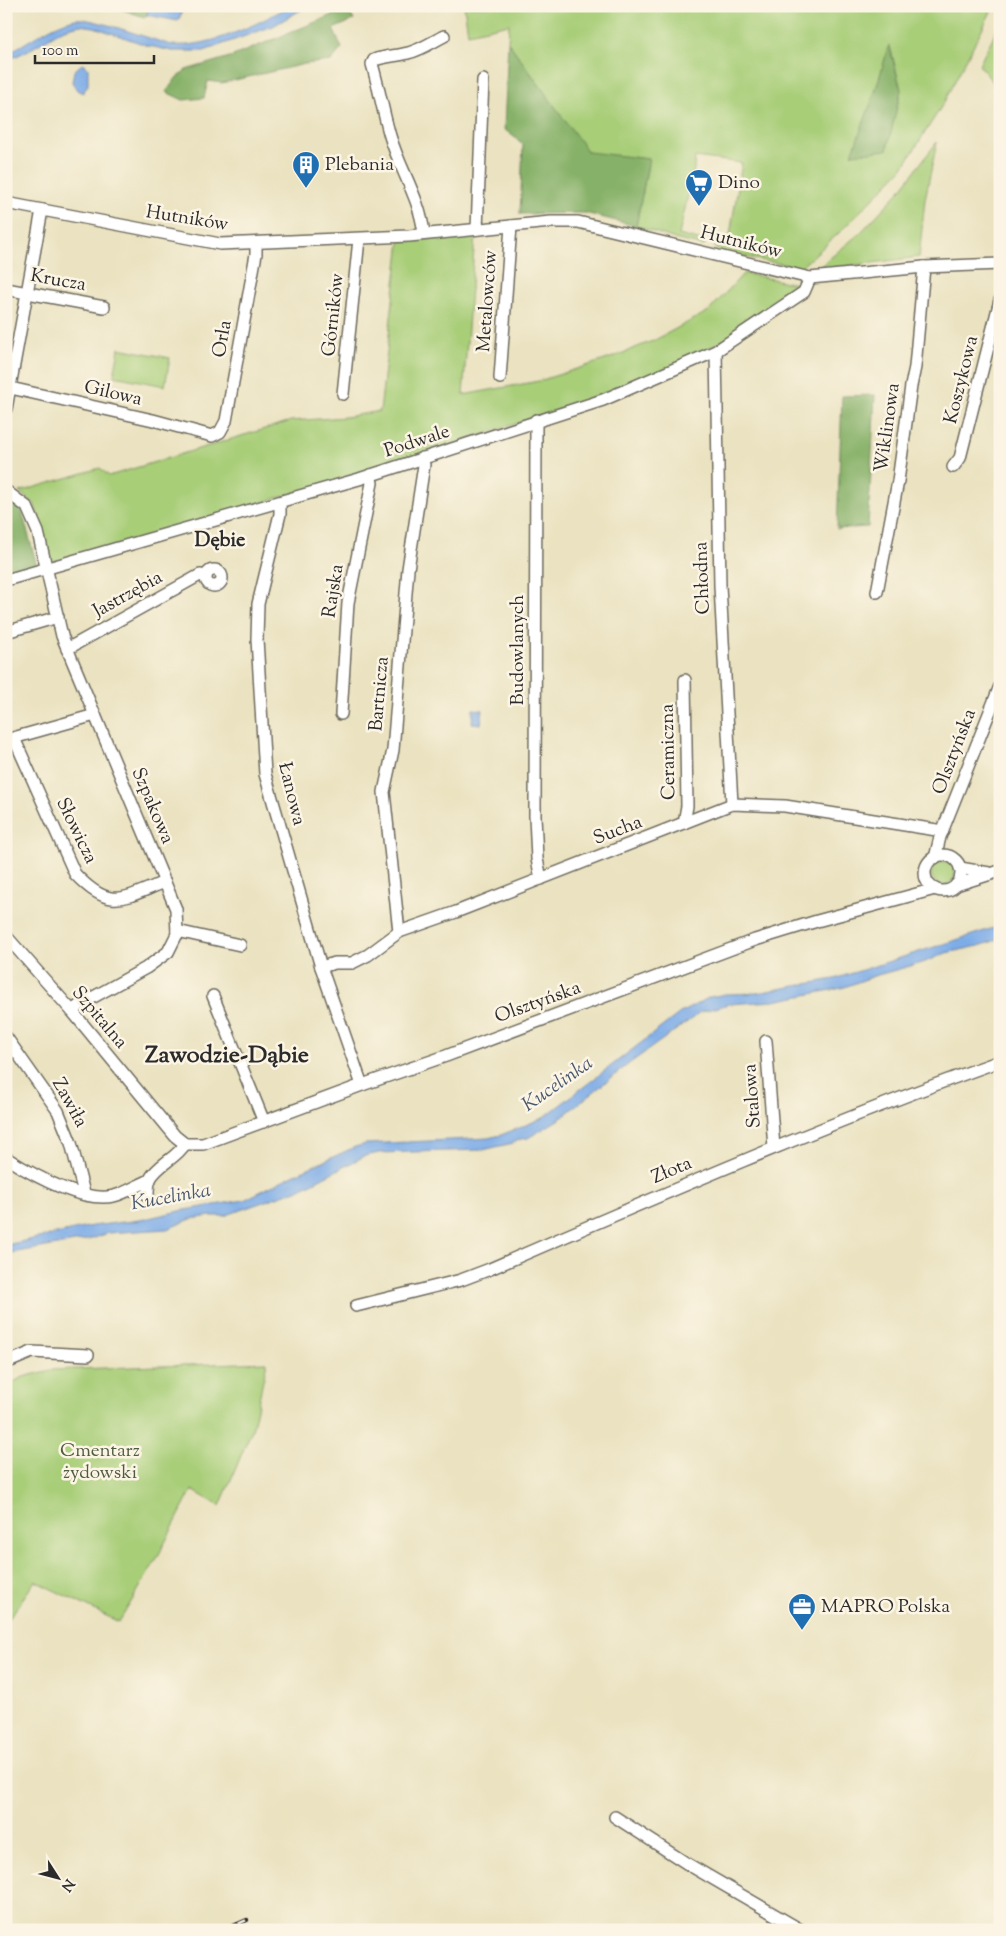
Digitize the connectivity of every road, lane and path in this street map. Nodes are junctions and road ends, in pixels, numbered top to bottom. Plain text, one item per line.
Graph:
1 (444, 36) dead end
2 (483, 80) dead end
3 (6, 203) edge
4 (42, 210) junction
5 (511, 226) junction
6 (477, 229) junction
7 (424, 234) junction
8 (359, 239) junction
9 (256, 243) junction
10 (1000, 264) edge
11 (924, 267) junction
12 (810, 278) junction
13 (6, 290) edge
14 (28, 293) junction
15 (1000, 300) edge
16 (104, 307) dead end
17 (716, 352) junction
18 (500, 378) dead end
19 (8, 388) edge
20 (343, 394) dead end
21 (6, 409) edge
22 (536, 420) junction
23 (212, 436) joint
24 (422, 458) junction
25 (953, 467) dead end
26 (370, 476) junction
27 (6, 491) edge
28 (280, 502) junction
29 (48, 567) junction
30 (206, 576) dead end
31 (6, 580) edge
32 (877, 592) dead end
33 (58, 617) junction
34 (6, 632) edge
35 (68, 649) junction
36 (685, 680) dead end
37 (1000, 686) edge
38 (341, 714) dead end
39 (95, 715) junction
40 (10, 739) edge
41 (732, 804) junction
42 (684, 823) junction
43 (943, 831) junction
44 (948, 856) junction
45 (935, 858) junction
46 (960, 868) junction
47 (995, 872) edge
48 (925, 875) junction
49 (541, 879) junction
50 (165, 882) junction
51 (956, 885) junction
52 (935, 889) junction
53 (904, 896) junction
54 (177, 932) junction
55 (399, 932) junction
56 (6, 936) edge
57 (240, 946) dead end
58 (321, 967) junction
59 (213, 996) dead end
60 (72, 1012) junction
61 (6, 1037) edge
62 (766, 1040) dead end
63 (1000, 1061) edge
64 (362, 1085) junction
65 (264, 1122) junction
66 (185, 1144) junction
67 (774, 1148) junction
68 (6, 1158) edge
69 (150, 1180) junction
70 (84, 1193) junction
71 (148, 1196) dead end
72 (356, 1306) dead end
73 (88, 1355) dead end
74 (6, 1363) edge
75 (615, 1817) dead end
76 (801, 1930) edge

1 - 7 street
2 - 6 street
3 - 4 street, Hutników
4 - 9 street, Hutników
4 - 14 street
5 - 6 street, Hutników
5 - 12 street, Hutników
5 - 18 street, Metalowców
6 - 7 street, Hutników
7 - 8 street, Hutników
8 - 9 street, Hutników
8 - 20 street, Górników
9 - 23 street, Orla
10 - 11 street, Hutników
11 - 12 street, Hutników
11 - 32 street, Wiklinowa
12 - 17 street, Podwale
13 - 14 street, Krucza
14 - 16 street, Krucza
14 - 19 street
15 - 25 street, Koszykowa
17 - 22 street, Podwale
17 - 41 street, Chłodna
19 - 21 street
19 - 23 street, Gilowa
22 - 24 street, Podwale
22 - 49 street, Budowlanych
24 - 26 street, Podwale
24 - 55 street, Bartnicza
26 - 28 street, Podwale
26 - 38 street, Rajska
27 - 29 street, Szpakowa
28 - 29 street, Podwale
28 - 58 street, Łanowa
29 - 31 street, Podwale
29 - 33 street, Szpakowa
30 - 35 street, Jastrzębia
33 - 34 street
33 - 35 street, Szpakowa
35 - 39 street, Szpakowa
36 - 42 street, Ceramiczna
37 - 43 street, Olsztyńska
39 - 40 street
39 - 50 street, Szpakowa
40 - 50 street, Słowicza
41 - 42 street, Sucha
41 - 43 street, Sucha
42 - 49 street, Sucha
43 - 44 street
43 - 45 street, Olsztyńska
44 - 45 street
44 - 46 street
45 - 48 street
46 - 47 street
46 - 51 street
47 - 51 street
48 - 52 street
48 - 53 street, Olsztyńska
49 - 55 street, Sucha
50 - 54 street, Szpakowa
51 - 52 street
52 - 53 street, Olsztyńska
53 - 64 street, Olsztyńska
54 - 57 street
54 - 60 street
55 - 58 street, Sucha
56 - 60 street, Szpitalna
58 - 64 street, Łanowa
59 - 65 street
60 - 66 street, Szpitalna
61 - 70 street, Zawiła
62 - 67 street, Stalowa
63 - 67 street, Złota
64 - 65 street, Olsztyńska
65 - 66 street, Olsztyńska
66 - 69 street
67 - 72 street, Złota
68 - 70 street
69 - 70 street
69 - 71 street
73 - 74 street
75 - 76 street

